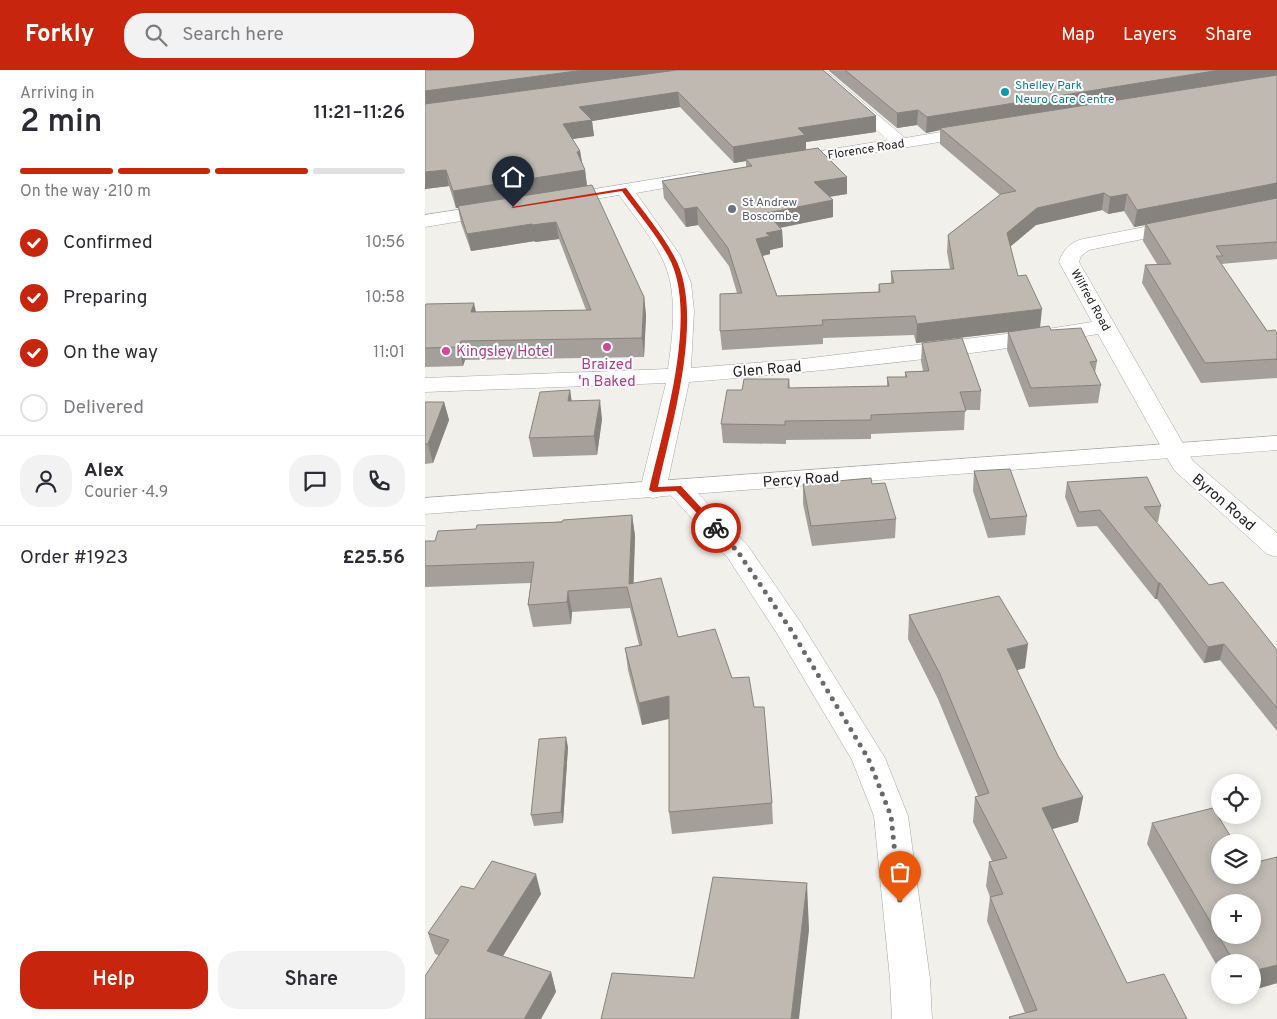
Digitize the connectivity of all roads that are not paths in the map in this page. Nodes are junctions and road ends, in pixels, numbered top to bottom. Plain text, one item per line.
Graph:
1 (817, 70) edge
2 (998, 128) edge
3 (901, 143) junction
4 (777, 164) edge
5 (710, 175) edge
6 (624, 189) junction
7 (546, 202) edge
8 (517, 206) edge
9 (425, 221) edge
10 (1201, 221) edge
11 (1106, 326) junction
12 (679, 376) junction
13 (425, 385) edge
14 (1277, 443) edge
15 (1176, 452) junction
16 (666, 489) junction
17 (425, 506) edge
18 (1277, 548) edge
19 (911, 1019) edge

1 - 3 street
2 - 3 street, Florence Road
3 - 4 street, Florence Road
5 - 6 street
6 - 7 street
6 - 12 street
8 - 9 street
10 - 11 street, Wilfred Road
11 - 12 street, Glen Road
11 - 15 street, Wilfred Road
12 - 13 street, Glen Road
12 - 16 street
14 - 15 street, Percy Road
15 - 16 street, Percy Road
15 - 18 street, Byron Road
16 - 17 street, Percy Road
16 - 19 street

